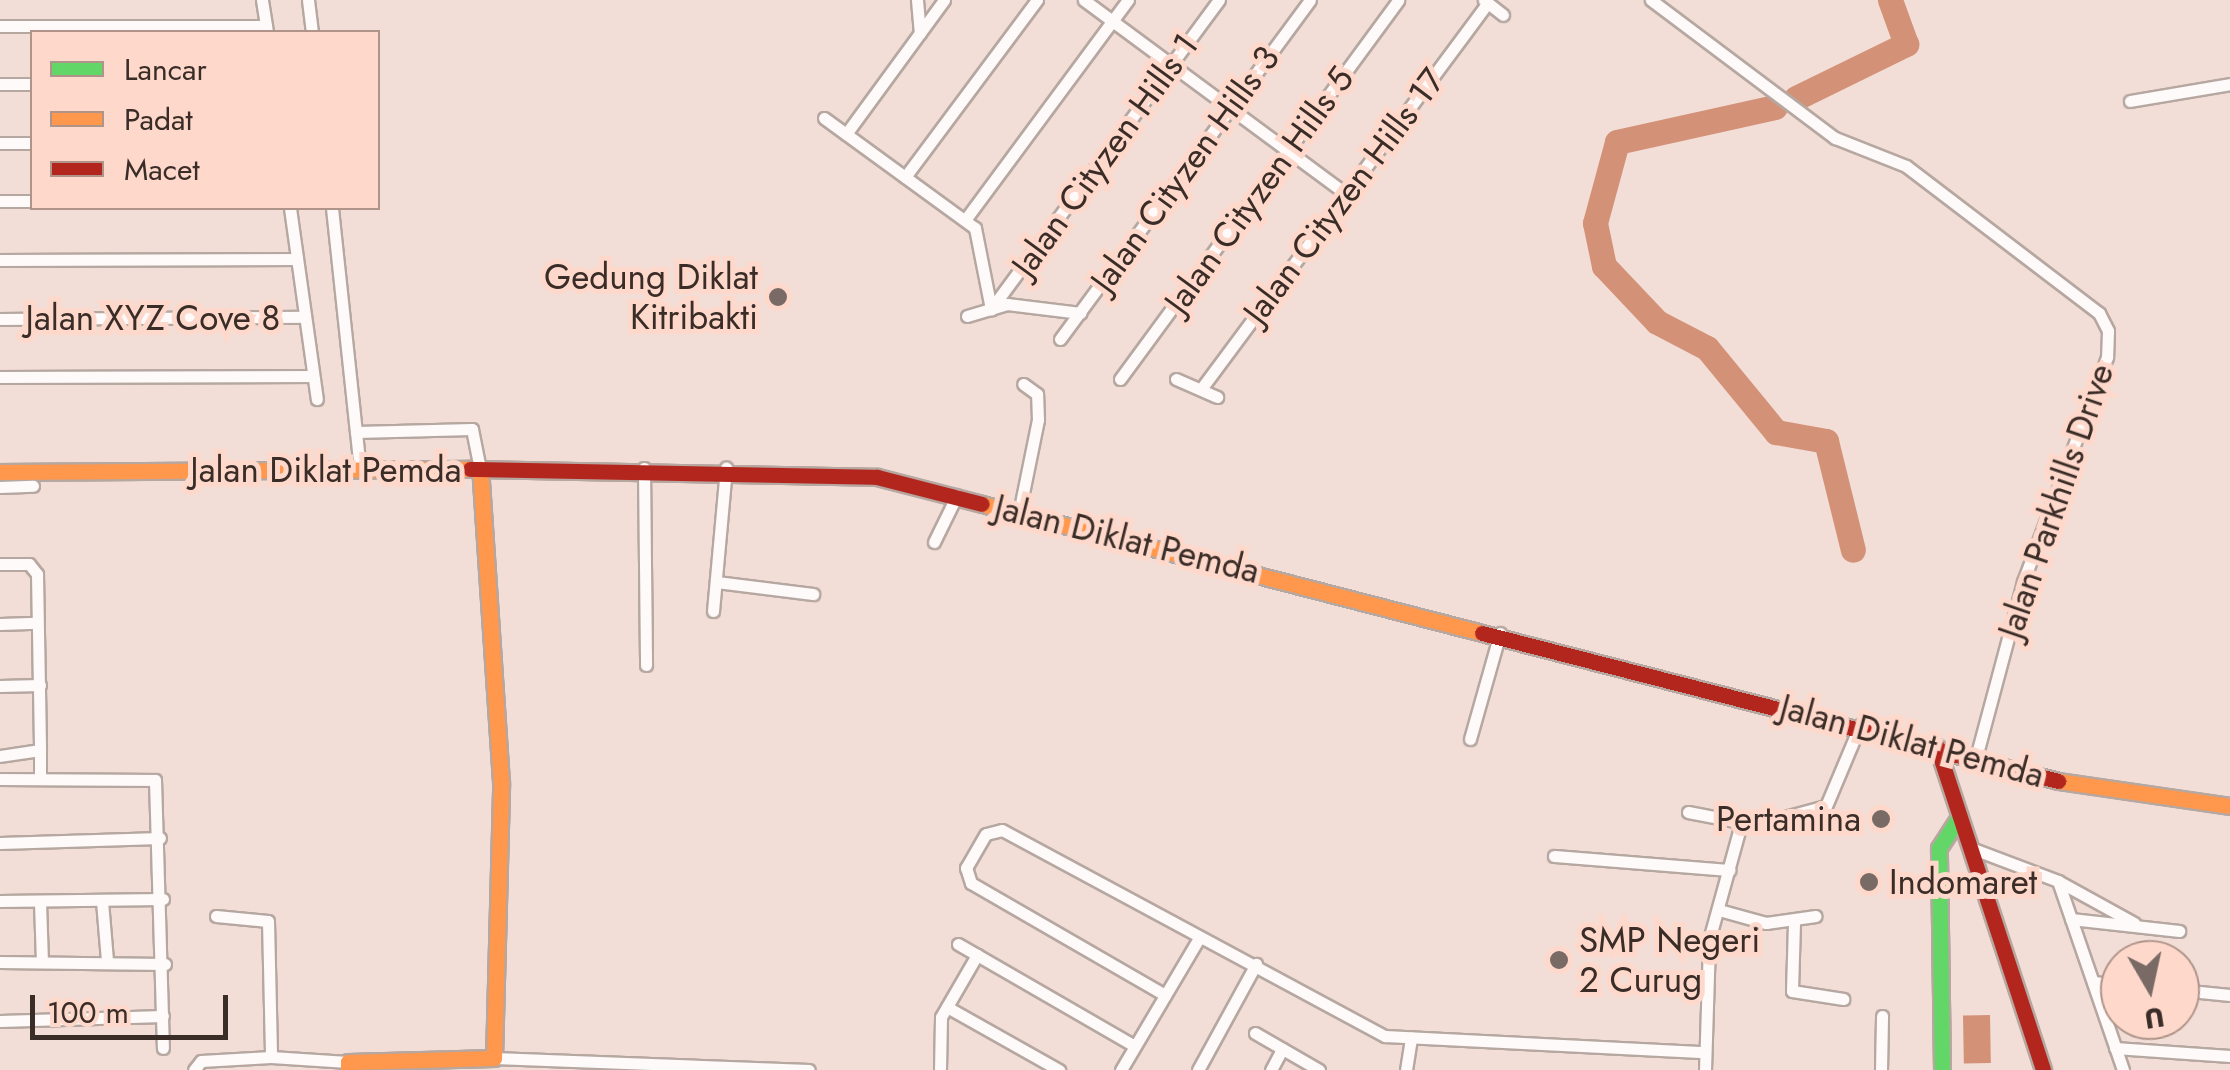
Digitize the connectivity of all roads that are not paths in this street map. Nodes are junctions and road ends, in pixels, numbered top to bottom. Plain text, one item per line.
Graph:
1 (262, 0) edge
2 (308, 0) edge
3 (917, 0) edge
4 (944, 0) edge
5 (1036, 0) edge
6 (1084, 0) edge
7 (1128, 0) edge
8 (1219, 0) edge
9 (1310, 0) edge
10 (1398, 0) edge
11 (1651, 0) edge
12 (1486, 2) edge
13 (1503, 15) dead end
14 (1112, 21) junction
15 (0, 26) edge
16 (266, 29) edge
17 (312, 30) edge
18 (920, 33) junction
19 (1171, 64) junction
20 (0, 84) edge
21 (30, 84) edge
22 (2230, 84) edge
23 (2130, 101) dead end
24 (1230, 108) junction
25 (824, 118) dead end
26 (846, 134) junction
27 (30, 142) edge
28 (0, 143) edge
29 (1288, 150) junction
30 (905, 177) junction
31 (1346, 194) junction
32 (0, 201) edge
33 (30, 201) edge
34 (290, 210) edge
35 (332, 210) edge
36 (965, 220) junction
37 (297, 259) junction
38 (0, 260) edge
39 (991, 309) junction
40 (1080, 313) junction
41 (305, 316) junction
42 (968, 316) dead end
43 (0, 318) edge
44 (1060, 339) dead end
45 (313, 376) junction
46 (0, 377) edge
47 (1176, 378) dead end
48 (1120, 379) dead end
49 (1023, 384) dead end
50 (1201, 390) junction
51 (1218, 397) dead end
52 (316, 399) dead end
53 (356, 432) junction
54 (644, 468) junction
55 (726, 468) junction
56 (480, 469) junction
57 (360, 470) junction
58 (0, 472) edge
59 (0, 486) edge
60 (32, 486) dead end
61 (957, 495) junction
62 (1019, 513) junction
63 (934, 542) dead end
64 (0, 564) edge
65 (716, 582) junction
66 (814, 594) dead end
67 (713, 611) dead end
68 (37, 623) junction
69 (0, 624) edge
70 (1500, 634) junction
71 (646, 666) dead end
72 (40, 685) junction
73 (0, 686) edge
74 (1860, 725) junction
75 (1470, 738) dead end
76 (1937, 747) junction
77 (40, 750) junction
78 (0, 756) edge
79 (1976, 758) junction
80 (40, 778) junction
81 (0, 779) edge
82 (2230, 806) edge
83 (1688, 812) dead end
84 (1960, 816) junction
85 (1741, 824) junction
86 (160, 838) junction
87 (0, 843) edge
88 (1970, 848) junction
89 (1554, 856) dead end
90 (1729, 870) junction
91 (2058, 882) junction
92 (163, 899) junction
93 (0, 901) edge
94 (102, 901) junction
95 (40, 902) junction
96 (1719, 910) junction
97 (216, 916) dead end
98 (1816, 916) dead end
99 (2071, 919) junction
100 (1794, 923) junction
101 (2142, 927) junction
102 (2179, 932) dead end
103 (1198, 940) junction
104 (958, 944) dead end
105 (976, 955) junction
106 (107, 961) junction
107 (0, 962) edge
108 (42, 962) junction
109 (164, 964) junction
110 (1256, 964) junction
111 (2093, 982) junction
112 (2100, 983) edge
113 (2200, 992) edge
114 (1165, 995) junction
115 (2230, 995) edge
116 (1843, 999) dead end
117 (947, 1007) junction
118 (163, 1016) junction
119 (1882, 1016) dead end
120 (0, 1022) edge
121 (1255, 1033) dead end
122 (1411, 1037) junction
123 (1135, 1046) junction
124 (163, 1048) dead end
125 (2115, 1048) junction
126 (1282, 1049) junction
127 (1705, 1052) junction
128 (514, 1056) junction
129 (2230, 1056) edge
130 (271, 1057) junction
131 (494, 1058) junction
132 (348, 1066) edge
133 (1053, 1069) edge
134 (194, 1070) edge
135 (518, 1070) edge
136 (809, 1070) edge
137 (940, 1070) edge
138 (1121, 1070) edge
139 (1198, 1070) edge
140 (1271, 1070) edge
141 (1319, 1070) edge
142 (1406, 1070) edge
143 (1705, 1070) edge
144 (1881, 1070) edge
145 (1942, 1070) edge
146 (2043, 1070) edge
147 (2123, 1070) edge

1 - 16 street
2 - 17 street
3 - 18 street
4 - 18 street
5 - 30 street
6 - 14 street
7 - 14 street
8 - 19 street, Jalan Cityzen Hills 1
9 - 24 street, Jalan Cityzen Hills 3
10 - 29 street, Jalan Cityzen Hills 5
11 - 79 street, Jalan Parkhills Drive
12 - 13 street, Jalan Cityzen Hills 17
12 - 31 street, Jalan Cityzen Hills 17
14 - 19 street
14 - 36 street
15 - 16 street
18 - 26 street
19 - 24 street
19 - 39 street, Jalan Cityzen Hills 1
20 - 21 street
22 - 23 street
24 - 29 street
24 - 40 street, Jalan Cityzen Hills 3
25 - 26 street
26 - 30 street
27 - 28 street
29 - 31 street
29 - 48 street, Jalan Cityzen Hills 5
30 - 36 street
31 - 50 street, Jalan Cityzen Hills 17
32 - 33 street
34 - 37 street
35 - 53 street
36 - 39 street
37 - 38 street
37 - 41 street
39 - 40 street
39 - 42 street
40 - 44 street, Jalan Cityzen Hills 3
41 - 43 street, Jalan XYZ Cove 8
41 - 45 street
45 - 46 street
45 - 52 street
47 - 50 street
49 - 62 street
50 - 51 street
53 - 56 street
53 - 57 street
54 - 55 street, Jalan Diklat Pemda
54 - 56 street, Jalan Diklat Pemda
54 - 71 street
55 - 61 street, Jalan Diklat Pemda
55 - 65 street
56 - 57 street, Jalan Diklat Pemda
56 - 131 street
57 - 58 street, Jalan Diklat Pemda
59 - 60 street
61 - 62 street, Jalan Diklat Pemda
61 - 63 street
62 - 70 street, Jalan Diklat Pemda
64 - 68 street
65 - 66 street
65 - 67 street
68 - 69 street
68 - 72 street
70 - 74 street, Jalan Diklat Pemda
70 - 75 street
72 - 73 street
72 - 77 street
74 - 76 street, Jalan Diklat Pemda
74 - 85 street
76 - 79 street, Jalan Diklat Pemda
76 - 84 street
77 - 78 street
77 - 80 street
79 - 82 street, Jalan Diklat Pemda
80 - 81 street
80 - 86 street
83 - 85 street
84 - 88 street
84 - 145 street
85 - 90 street
86 - 87 street
86 - 92 street
88 - 91 street
88 - 146 street
89 - 90 street
90 - 96 street
91 - 99 street
91 - 101 street
92 - 94 street
92 - 109 street
93 - 95 street
94 - 95 street
94 - 106 street
95 - 108 street
96 - 100 street
96 - 127 street
97 - 130 street
98 - 100 street
99 - 101 street
99 - 111 street
100 - 116 street
101 - 102 street
103 - 110 street
103 - 114 street
103 - 114 street
104 - 105 street
105 - 117 street
105 - 123 street
106 - 108 street
106 - 109 street
107 - 108 street
109 - 118 street
110 - 122 street
110 - 139 street
111 - 112 street
111 - 125 street
113 - 115 street
114 - 123 street
117 - 133 street
117 - 137 street
118 - 120 street
118 - 124 street
119 - 144 street
121 - 126 street
122 - 127 street
122 - 142 street
123 - 138 street
125 - 129 street
125 - 147 street
126 - 140 street
126 - 141 street
127 - 143 street
128 - 131 street
128 - 135 street
128 - 136 street
130 - 132 street
130 - 134 street
131 - 132 street

